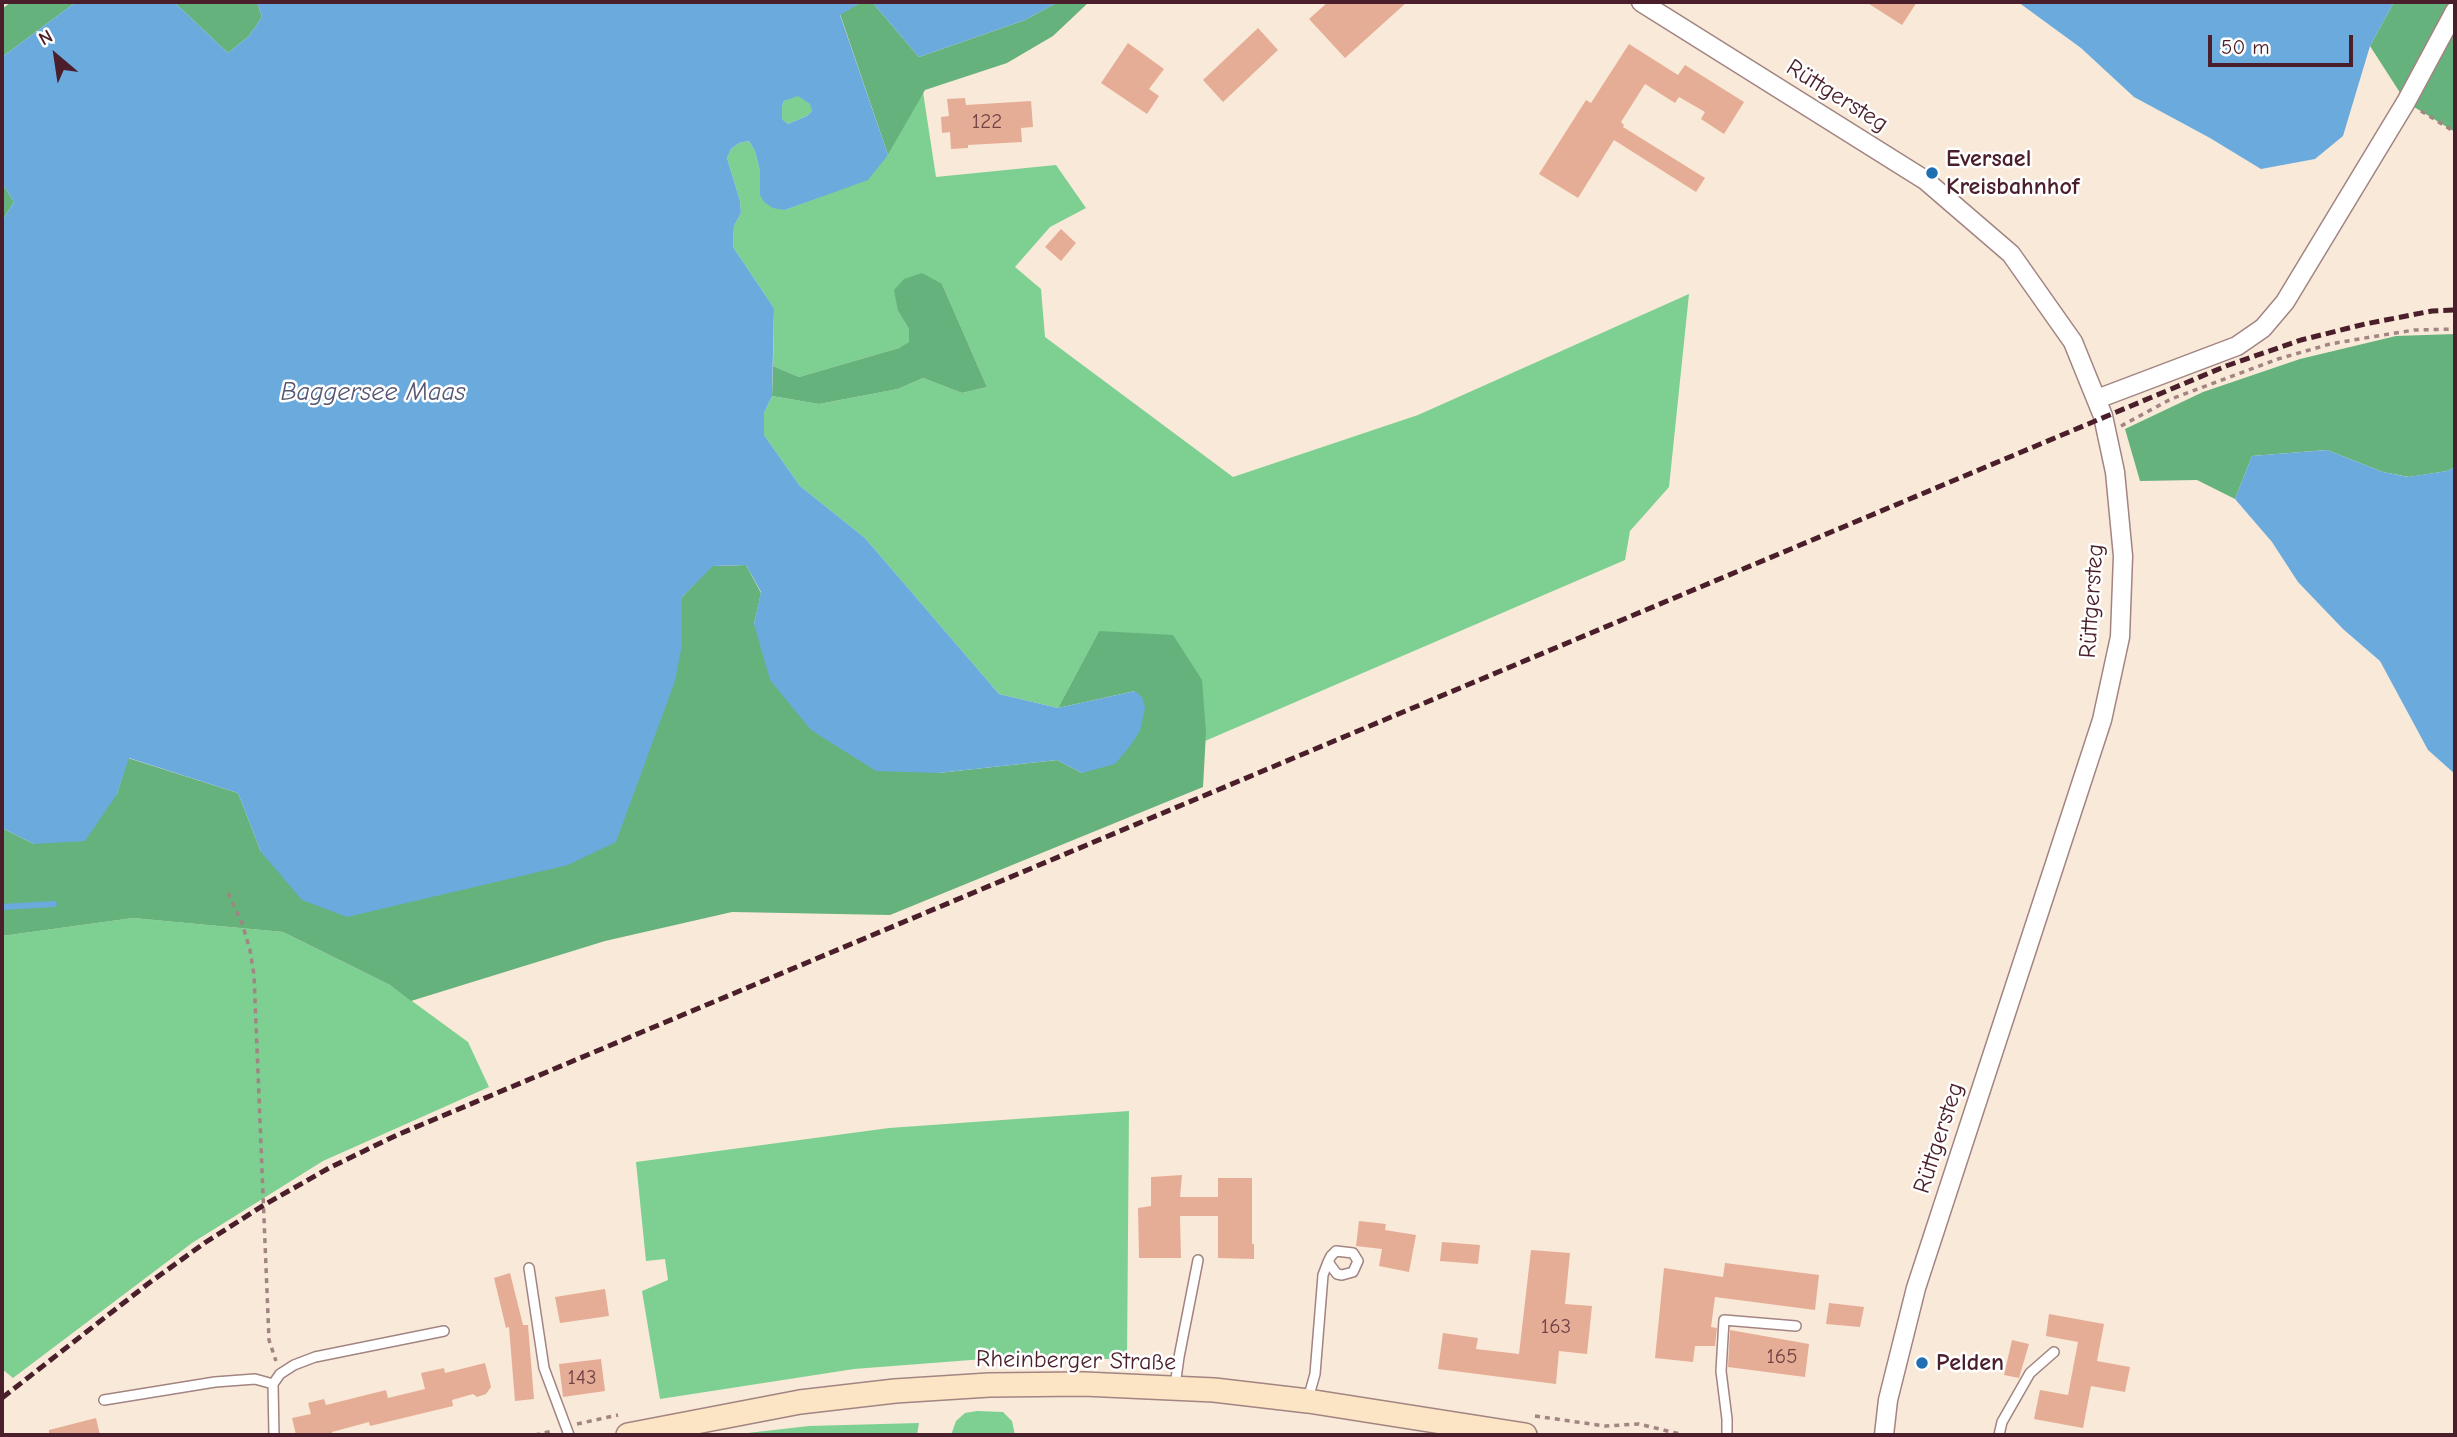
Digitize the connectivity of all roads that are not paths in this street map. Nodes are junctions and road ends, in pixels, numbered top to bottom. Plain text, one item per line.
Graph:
1 (1641, 2) edge
2 (2455, 11) edge
3 (2096, 399) junction
4 (1198, 1260) dead end
5 (1328, 1262) dead end
6 (529, 1268) dead end
7 (1796, 1326) dead end
8 (444, 1331) dead end
9 (2054, 1352) dead end
10 (273, 1384) junction
11 (1175, 1387) junction
12 (104, 1400) dead end
13 (1308, 1401) junction
14 (274, 1435) edge
15 (569, 1435) edge
16 (628, 1435) edge
17 (1525, 1435) edge
18 (1727, 1435) edge
19 (1884, 1435) edge
20 (1999, 1435) edge

1 - 3 street, Rüttgersteg
2 - 3 street
3 - 19 street, Rüttgersteg
4 - 11 lane
5 - 13 lane
6 - 15 lane
7 - 18 lane
8 - 10 lane
9 - 20 lane
10 - 12 lane
10 - 14 lane
11 - 13 main road, Rheinberger Straße
11 - 16 main road, Rheinberger Straße
13 - 17 main road, Rheinberger Straße

